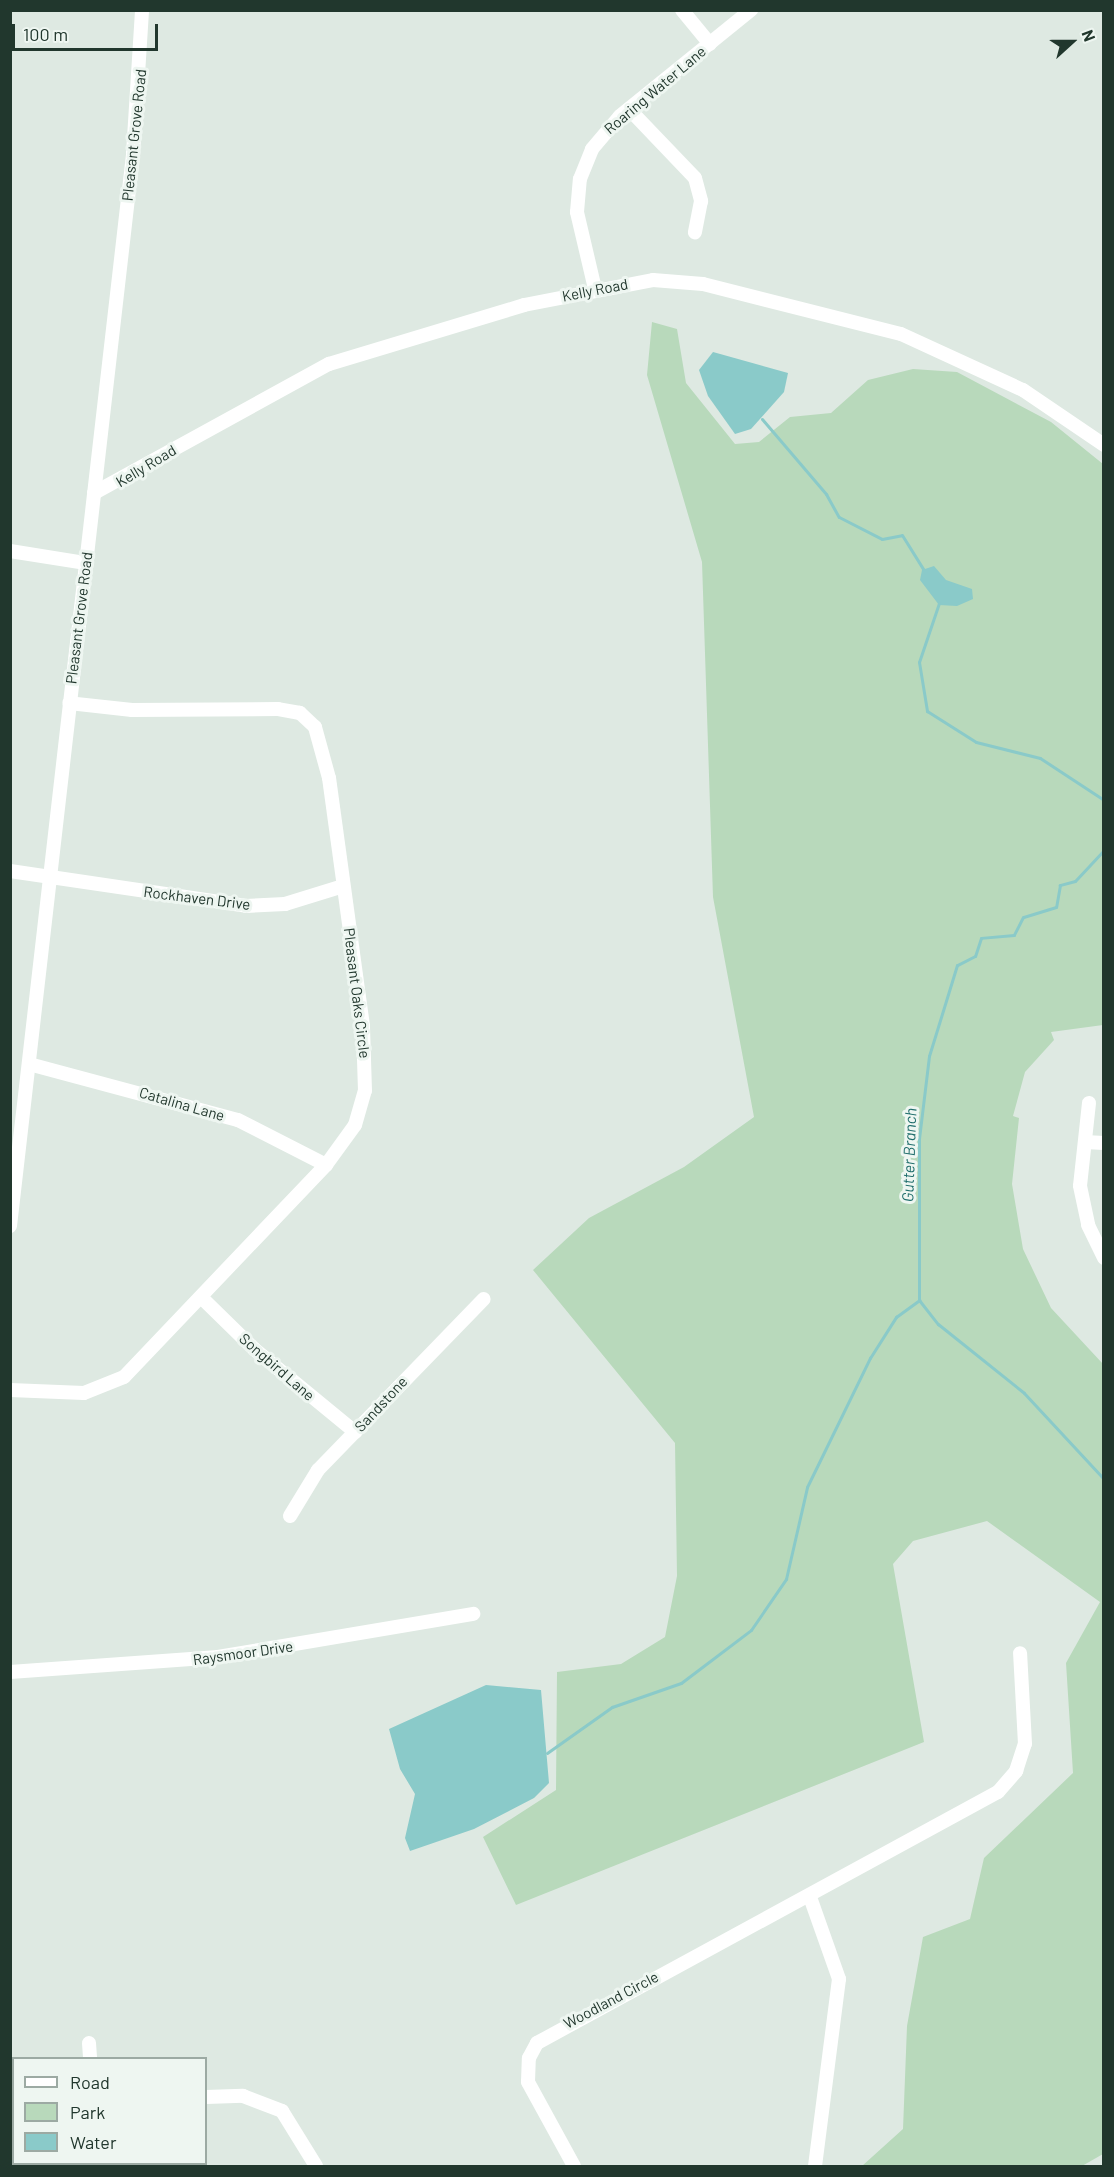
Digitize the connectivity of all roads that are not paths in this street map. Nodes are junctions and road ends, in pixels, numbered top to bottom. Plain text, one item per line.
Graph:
1 (142, 10) edge
2 (682, 10) edge
3 (751, 10) edge
4 (710, 44) junction
5 (629, 109) junction
6 (695, 232) dead end
7 (595, 289) junction
8 (1104, 445) edge
9 (94, 493) junction
10 (10, 551) edge
11 (86, 563) junction
12 (69, 703) junction
13 (10, 871) edge
14 (50, 876) junction
15 (343, 886) junction
16 (29, 1064) junction
17 (1089, 1103) dead end
18 (1084, 1142) junction
19 (1104, 1143) edge
20 (326, 1164) junction
21 (10, 1226) edge
22 (1104, 1258) edge
23 (202, 1298) junction
24 (484, 1299) dead end
25 (10, 1390) edge
26 (354, 1432) junction
27 (290, 1516) dead end
28 (473, 1614) dead end
29 (1020, 1653) dead end
30 (10, 1672) edge
31 (810, 1897) junction
32 (89, 2043) dead end
33 (90, 2057) edge
34 (207, 2097) edge
35 (316, 2166) edge
36 (574, 2166) edge
37 (815, 2166) edge

1 - 9 street, Pleasant Grove Road
2 - 4 street
3 - 4 street, Roaring Water Lane
4 - 5 street, Roaring Water Lane
5 - 6 street
5 - 7 street, Roaring Water Lane
7 - 8 street, Kelly Road
7 - 9 street, Kelly Road
9 - 11 street, Pleasant Grove Road
10 - 11 street
11 - 12 street, Pleasant Grove Road
12 - 14 street, Pleasant Grove Road
12 - 15 street, Pleasant Oaks Circle
13 - 14 street, Rockhaven Drive
14 - 15 street, Rockhaven Drive
14 - 16 street, Pleasant Grove Road
15 - 20 street, Pleasant Oaks Circle
16 - 20 street, Catalina Lane
16 - 21 street, Pleasant Grove Road
17 - 18 street
18 - 19 street
18 - 22 street
20 - 23 street, Pleasant Oaks Circle
23 - 25 street, Pleasant Oaks Circle
23 - 26 street, Songbird Lane
24 - 26 street, Sandstone
26 - 27 street, Sandstone
28 - 30 street, Raysmoor Drive
29 - 31 street, Woodland Circle
31 - 36 street, Woodland Circle
31 - 37 street
32 - 33 street
34 - 35 street

